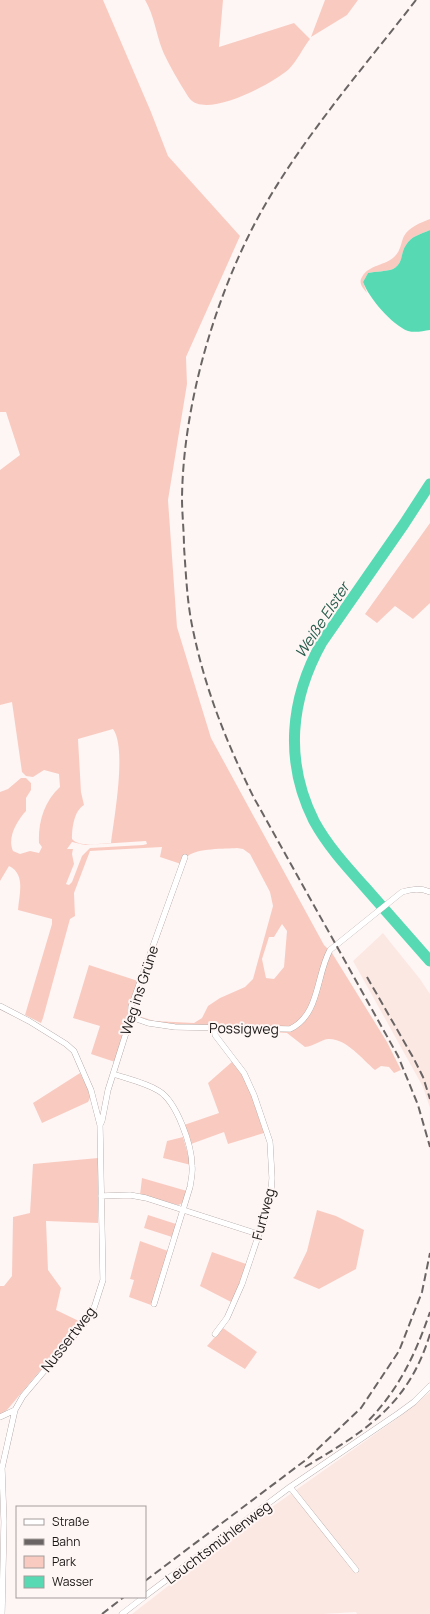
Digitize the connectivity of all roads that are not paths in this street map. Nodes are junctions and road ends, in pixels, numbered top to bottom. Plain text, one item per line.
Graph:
1 (185, 857) dead end
2 (430, 892) edge
3 (0, 1006) edge
4 (131, 1017) junction
5 (215, 1028) junction
6 (113, 1074) junction
7 (100, 1125) junction
8 (101, 1196) junction
9 (183, 1210) junction
10 (258, 1234) junction
11 (154, 1304) dead end
12 (215, 1334) dead end
13 (430, 1386) edge
14 (15, 1410) junction
15 (0, 1417) edge
16 (290, 1488) junction
17 (356, 1570) dead end
18 (146, 1596) edge
19 (144, 1598) edge
20 (2, 1614) edge
21 (122, 1614) edge

1 - 4 street, Weg ins Grüne
2 - 5 street, Possigweg
3 - 7 street, Nussertweg
4 - 5 street, Possigweg
4 - 6 street, Weg ins Grüne
5 - 10 street, Furtweg
6 - 7 street, Weg ins Grüne
6 - 9 street
7 - 8 street, Nussertweg
8 - 9 street
8 - 14 street, Nussertweg
9 - 10 street
9 - 11 street
10 - 12 street, Furtweg
13 - 16 street, Leuchtsmühlenweg
14 - 15 street
14 - 20 street, Nussertweg
16 - 17 street
16 - 18 street, Leuchtsmühlenweg
19 - 21 street, Leuchtsmühlenweg

